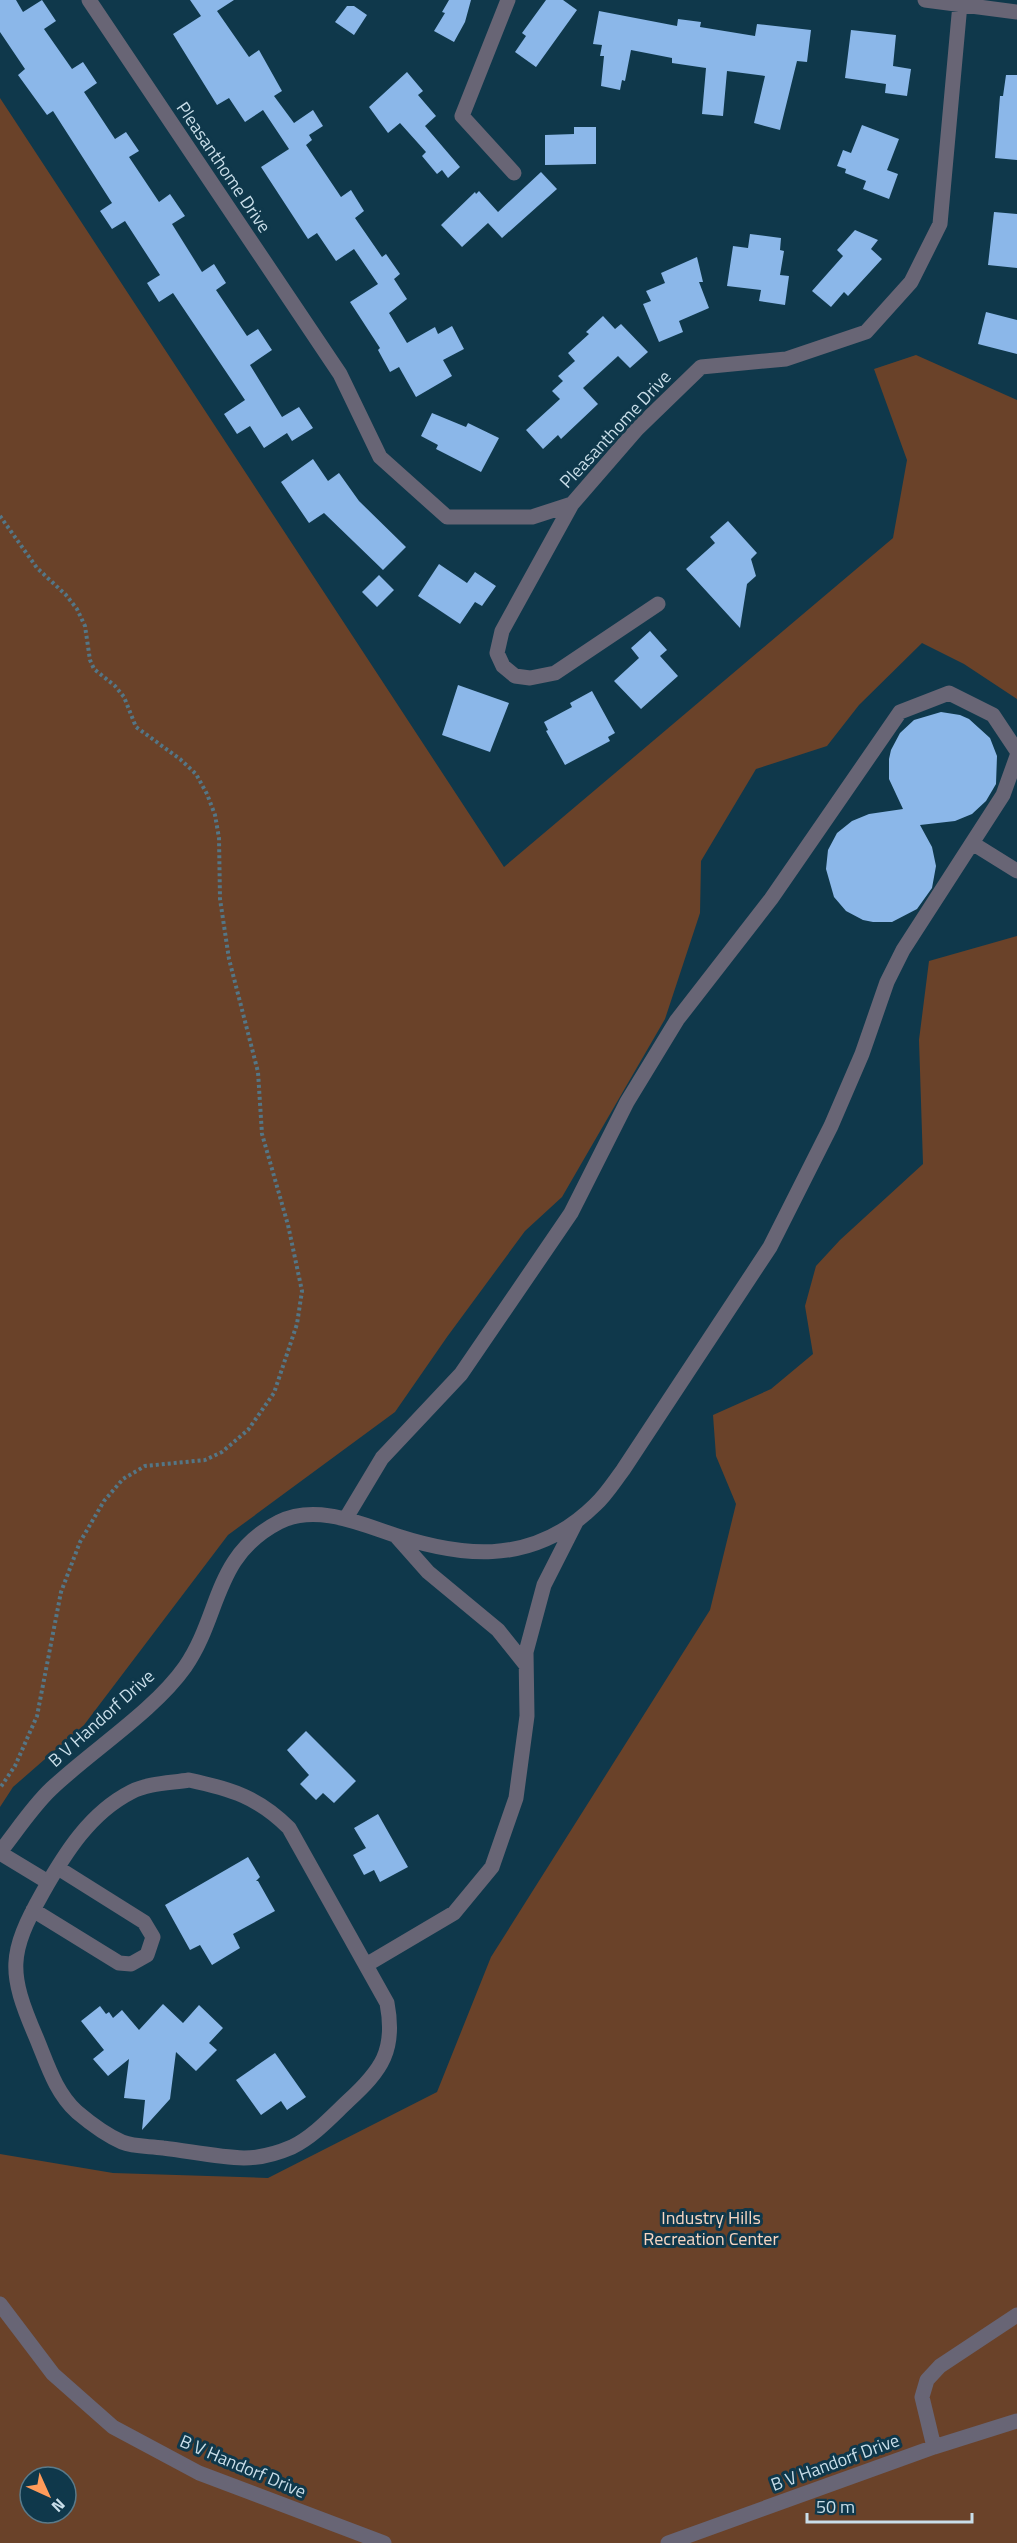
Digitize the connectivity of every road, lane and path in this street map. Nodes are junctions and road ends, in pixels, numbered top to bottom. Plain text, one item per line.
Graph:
1 (89, 0) edge
2 (508, 0) edge
3 (926, 0) edge
4 (960, 4) junction
5 (1017, 12) edge
6 (514, 173) dead end
7 (572, 504) junction
8 (0, 516) edge
9 (658, 604) dead end
10 (1017, 751) edge
11 (1017, 756) edge
12 (972, 843) junction
13 (1017, 871) edge
14 (346, 1518) junction
15 (576, 1522) junction
16 (396, 1536) junction
17 (526, 1665) junction
18 (0, 1788) edge
19 (0, 1853) edge
20 (58, 1868) junction
21 (48, 1882) junction
22 (33, 1910) junction
23 (366, 1965) junction
24 (0, 2304) edge
25 (1017, 2315) edge
26 (1017, 2421) edge
27 (934, 2447) junction
28 (384, 2543) edge
29 (668, 2543) edge

1 - 7 street, Pleasanthome Drive
2 - 6 street
3 - 4 street
4 - 5 street
4 - 7 street, Pleasanthome Drive
7 - 9 street
8 - 18 path
10 - 14 street
11 - 12 street
12 - 13 street
12 - 15 street
14 - 16 street, B V Handorf Drive
14 - 19 street, B V Handorf Drive
15 - 16 street, B V Handorf Drive
15 - 17 street
16 - 17 street
17 - 23 street
19 - 21 street
20 - 21 street
20 - 22 street
20 - 23 street
21 - 22 street
22 - 23 street
24 - 28 street, B V Handorf Drive
25 - 27 street
26 - 27 street, B V Handorf Drive
27 - 29 street, B V Handorf Drive

